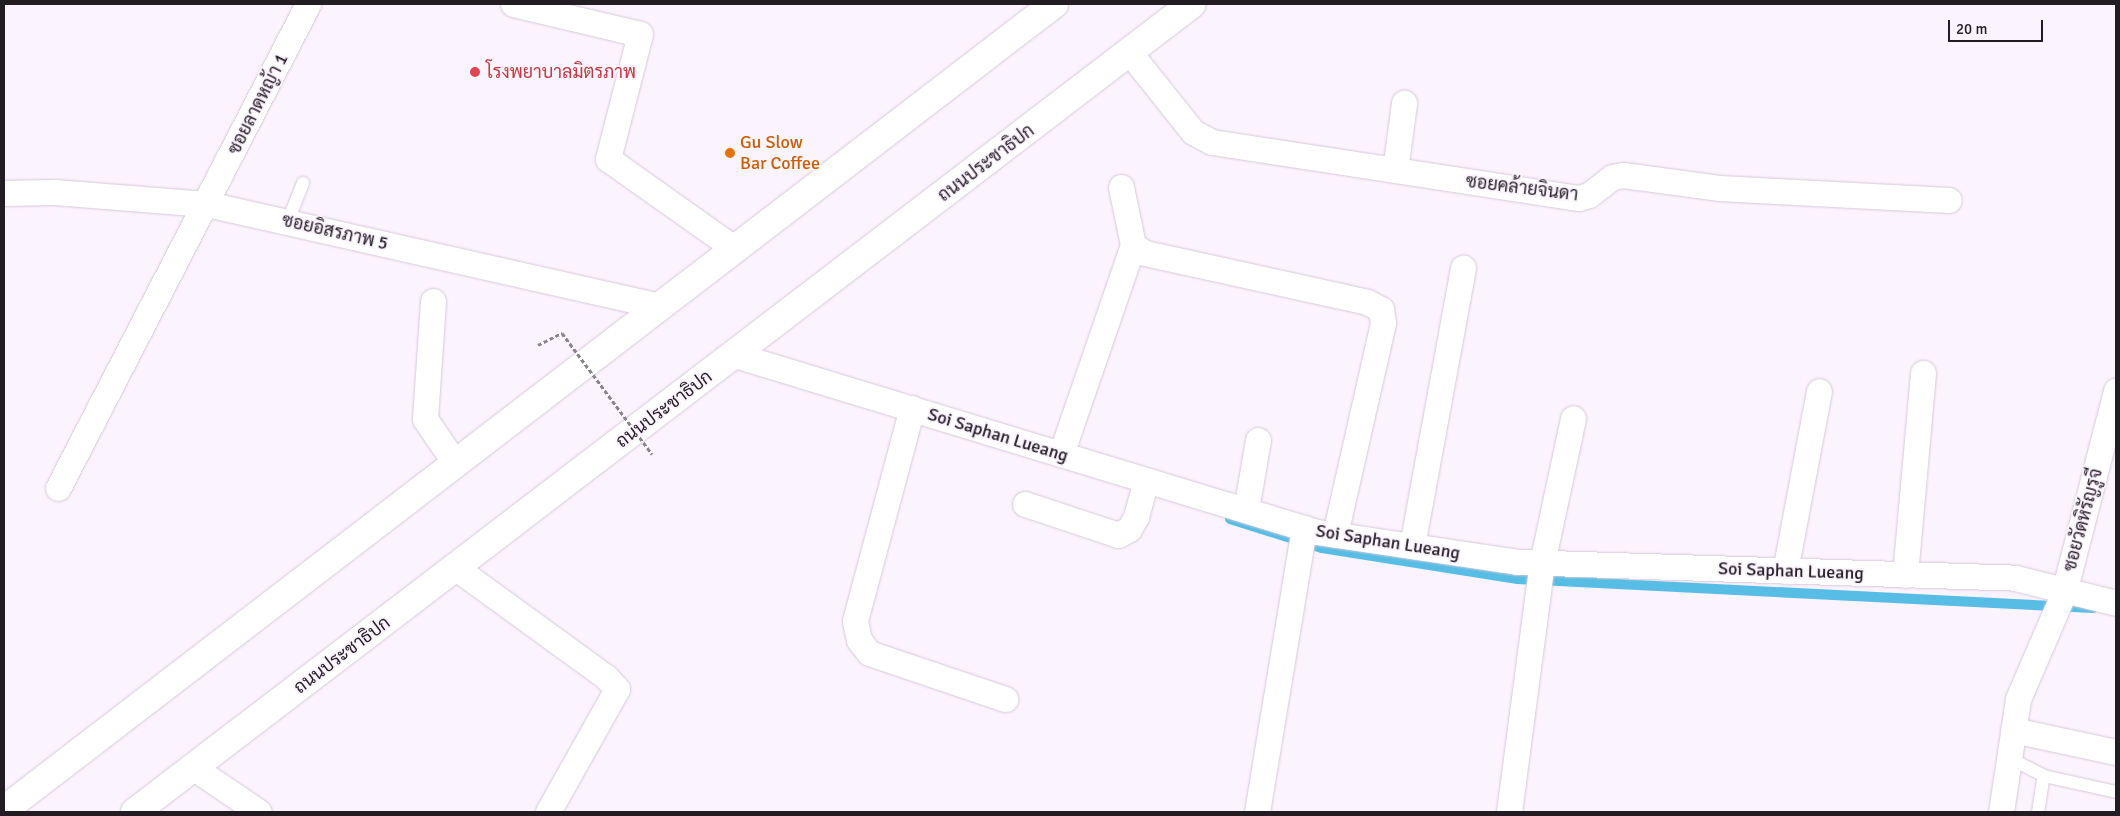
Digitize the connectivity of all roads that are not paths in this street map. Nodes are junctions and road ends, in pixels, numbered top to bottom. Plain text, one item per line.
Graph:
1 (308, 4) edge
2 (513, 4) edge
3 (1054, 4) edge
4 (1192, 4) edge
5 (1130, 53) junction
6 (1404, 103) dead end
7 (1395, 170) junction
8 (303, 183) dead end
9 (1121, 187) dead end
10 (4, 193) edge
11 (1950, 200) dead end
12 (207, 204) junction
13 (288, 221) junction
14 (1133, 245) junction
15 (735, 249) junction
16 (1463, 268) dead end
17 (432, 301) dead end
18 (660, 306) junction
19 (735, 355) junction
20 (1923, 373) dead end
21 (2116, 390) edge
22 (1819, 391) dead end
23 (912, 408) junction
24 (1573, 418) dead end
25 (1258, 440) dead end
26 (1061, 454) junction
27 (455, 463) junction
28 (1146, 480) junction
29 (58, 488) dead end
30 (1025, 504) dead end
31 (1246, 510) junction
32 (1304, 528) junction
33 (1336, 535) junction
34 (1412, 546) junction
35 (1542, 563) junction
36 (456, 568) junction
37 (1785, 571) junction
38 (1905, 575) junction
39 (2062, 596) junction
40 (2116, 603) edge
41 (1005, 698) dead end
42 (2013, 730) junction
43 (2116, 752) edge
44 (2009, 758) junction
45 (194, 768) junction
46 (2044, 776) junction
47 (2116, 792) edge
48 (4, 810) edge
49 (136, 812) edge
50 (259, 812) edge
51 (548, 812) edge
52 (1257, 812) edge
53 (1509, 812) edge
54 (2000, 812) edge
55 (2038, 812) edge

1 - 12 street, ซอยลาดหญ้า 1
2 - 15 street
3 - 15 main road
4 - 5 main road, ถนนประชาธิปก
5 - 7 street, ซอยคล้ายจินดา
5 - 19 main road, ถนนประชาธิปก
6 - 7 street
7 - 11 street, ซอยคล้ายจินดา
8 - 13 lane
9 - 14 street
10 - 12 street, ซอยอิสรภาพ 5
12 - 13 street, ซอยอิสรภาพ 5
12 - 29 street, ซอยลาดหญ้า 1
13 - 18 street, ซอยอิสรภาพ 5
14 - 26 street
14 - 33 street
15 - 18 main road
16 - 34 street
17 - 27 street
18 - 27 main road
19 - 23 street, Soi Saphan Lueang
19 - 36 main road, ถนนประชาธิปก
20 - 38 street
21 - 39 street, ซอยวัดหิรัญรูจี
22 - 37 street
23 - 26 street, Soi Saphan Lueang
23 - 41 street
24 - 35 street
25 - 31 street
26 - 28 street, Soi Saphan Lueang
27 - 48 main road
28 - 30 street
28 - 31 street, Soi Saphan Lueang
31 - 32 street, Soi Saphan Lueang
32 - 33 street, Soi Saphan Lueang
32 - 52 street
33 - 34 street, Soi Saphan Lueang
34 - 35 street, Soi Saphan Lueang
35 - 37 street, Soi Saphan Lueang
35 - 53 street
36 - 45 main road, ถนนประชาธิปก
36 - 51 street
37 - 38 street, Soi Saphan Lueang
38 - 39 street, Soi Saphan Lueang
39 - 40 street, Soi Saphan Lueang
39 - 42 street, ซอยวัดหิรัญรูจี
42 - 43 street
42 - 44 street, ซอยวัดหิรัญรูจี
44 - 46 lane
44 - 54 street, ซอยวัดหิรัญรูจี
45 - 49 main road, ถนนประชาธิปก
45 - 50 street
46 - 47 lane
46 - 55 lane

